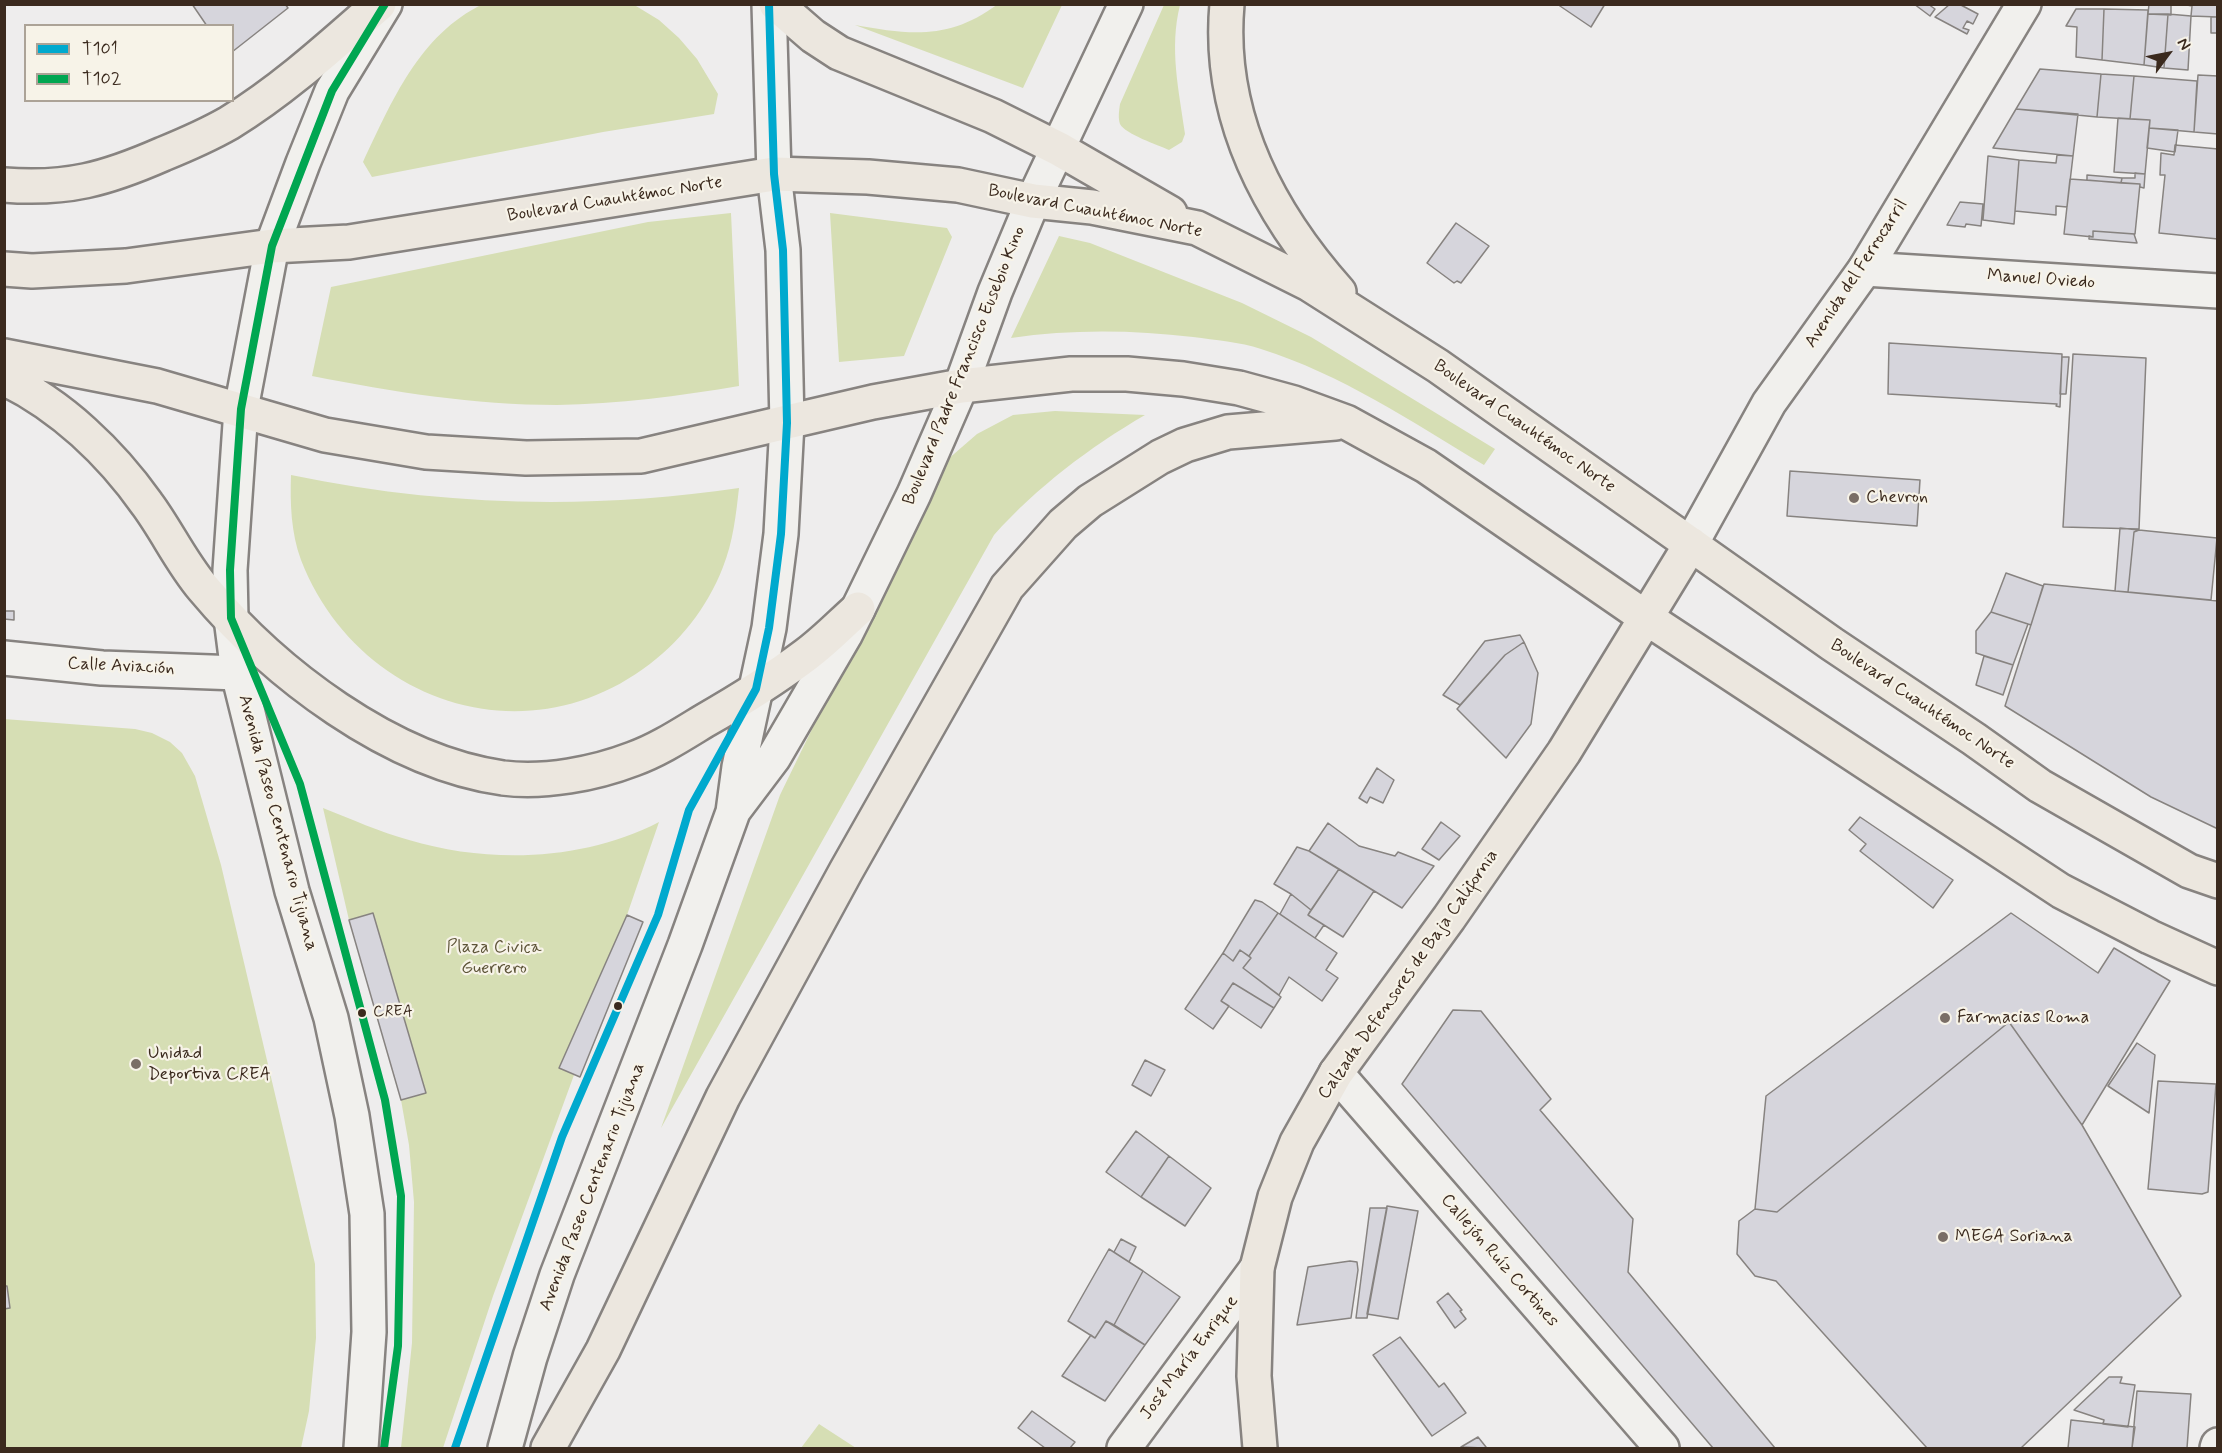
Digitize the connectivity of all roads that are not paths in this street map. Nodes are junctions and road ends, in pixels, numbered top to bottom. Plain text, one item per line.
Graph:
1 (379, 4) edge
2 (385, 4) edge
3 (769, 4) edge
4 (776, 4) edge
5 (1126, 4) edge
6 (1227, 4) edge
7 (2024, 4) edge
8 (1059, 149) junction
9 (774, 174) junction
10 (4, 185) edge
11 (1034, 201) junction
12 (1197, 228) junction
13 (272, 246) junction
14 (4, 269) edge
15 (1864, 269) junction
16 (2217, 291) edge
17 (1358, 313) junction
18 (4, 356) edge
19 (4, 378) edge
20 (961, 386) junction
21 (241, 409) junction
22 (1346, 422) junction
23 (787, 423) junction
24 (1690, 544) junction
25 (858, 609) junction
26 (1646, 617) junction
27 (231, 618) junction
28 (4, 658) edge
29 (238, 673) junction
30 (756, 689) junction
31 (733, 812) junction
32 (2217, 881) edge
33 (2217, 968) edge
34 (1336, 1073) junction
35 (1257, 1268) junction
36 (361, 1449) edge
37 (505, 1449) edge
38 (548, 1449) edge
39 (1124, 1449) edge
40 (1260, 1449) edge
41 (1662, 1449) edge

1 - 10 main road
2 - 13 main road, Avenida Paseo Centenario Tijuana
3 - 9 main road, Avenida Paseo Centenario Tijuana
4 - 8 main road
5 - 8 main road, Boulevard Padre Francisco Eusebio Kino
6 - 17 main road
7 - 15 main road, Avenida del Ferrocarril
8 - 11 main road, Boulevard Padre Francisco Eusebio Kino
8 - 12 main road
9 - 11 main road, Boulevard Cuauhtémoc Norte
9 - 13 main road, Boulevard Cuauhtémoc Norte
9 - 23 main road, Avenida Paseo Centenario Tijuana
11 - 12 main road, Boulevard Cuauhtémoc Norte
11 - 20 main road, Boulevard Padre Francisco Eusebio Kino
12 - 17 main road, Boulevard Cuauhtémoc Norte
13 - 14 main road, Boulevard Cuauhtémoc Norte
13 - 21 main road, Avenida Paseo Centenario Tijuana
15 - 16 main road, Manuel Oviedo
15 - 24 main road, Avenida del Ferrocarril
17 - 24 main road, Boulevard Cuauhtémoc Norte
18 - 21 main road
19 - 27 main road
20 - 22 main road
20 - 23 main road
20 - 25 main road, Boulevard Padre Francisco Eusebio Kino
21 - 23 main road
21 - 27 main road, Avenida Paseo Centenario Tijuana
22 - 26 main road
22 - 38 main road
23 - 30 main road, Avenida Paseo Centenario Tijuana
24 - 26 main road, Calzada Defensores de Baja California
24 - 32 main road, Boulevard Cuauhtémoc Norte
25 - 30 main road
25 - 31 main road, Boulevard Padre Francisco Eusebio Kino
26 - 33 main road
26 - 34 main road, Calzada Defensores de Baja California
27 - 29 main road, Avenida Paseo Centenario Tijuana
27 - 30 main road
28 - 29 main road, Calle Aviación
29 - 36 main road, Avenida Paseo Centenario Tijuana
30 - 31 main road, Avenida Paseo Centenario Tijuana
31 - 37 main road, Avenida Paseo Centenario Tijuana
34 - 35 main road, Calzada Defensores de Baja California
34 - 41 main road, Callejón Ruíz Cortines
35 - 39 main road, José María Enrique
35 - 40 main road, Calzada Defensores de Baja California

